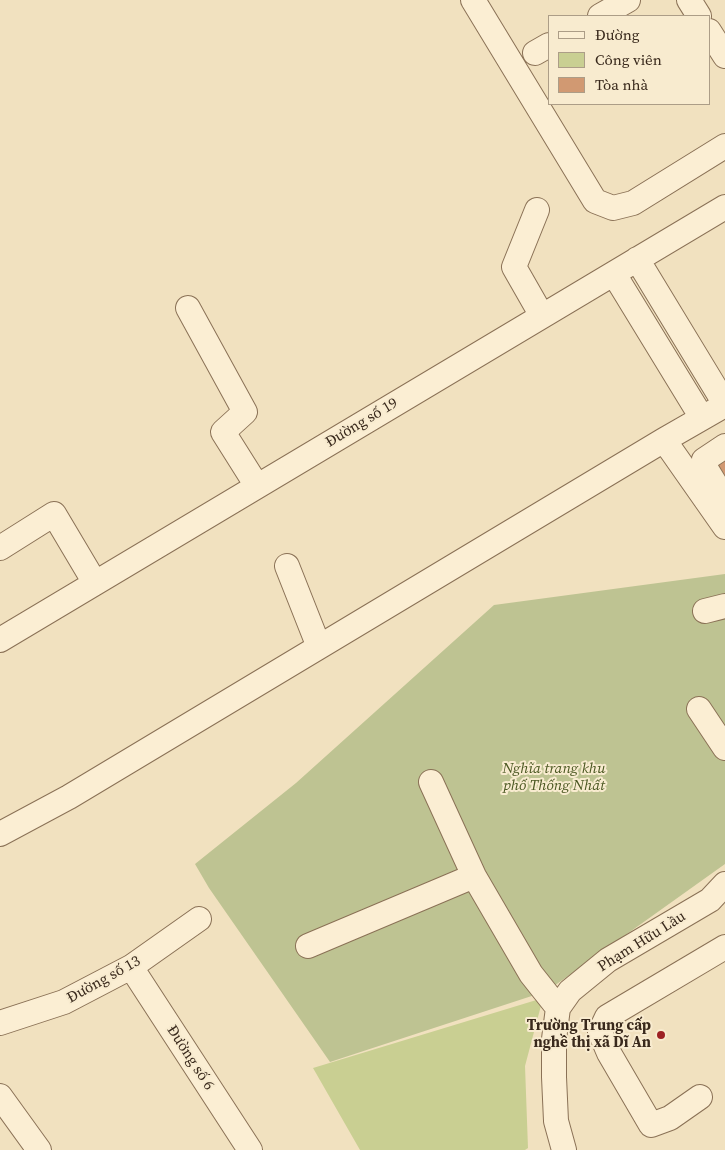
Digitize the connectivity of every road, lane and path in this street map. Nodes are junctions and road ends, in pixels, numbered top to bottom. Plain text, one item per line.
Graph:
1 (473, 0) edge
2 (628, 0) edge
3 (689, 0) edge
4 (602, 15) edge
5 (698, 15) edge
6 (710, 33) edge
7 (725, 56) edge
8 (725, 146) edge
9 (725, 207) edge
10 (536, 210) dead end
11 (637, 260) junction
12 (614, 274) junction
13 (188, 308) dead end
14 (542, 316) junction
15 (725, 404) edge
16 (702, 418) junction
17 (664, 440) junction
18 (725, 446) edge
19 (257, 486) junction
20 (725, 500) edge
21 (725, 527) edge
22 (0, 548) edge
23 (287, 566) dead end
24 (95, 583) junction
25 (1, 636) edge
26 (319, 647) junction
27 (698, 709) dead end
28 (725, 748) edge
29 (431, 782) dead end
30 (0, 834) edge
31 (474, 876) junction
32 (725, 884) edge
33 (199, 919) dead end
34 (308, 946) dead end
35 (725, 947) edge
36 (131, 967) junction
37 (558, 1008) junction
38 (0, 1023) edge
39 (0, 1096) edge
40 (700, 1097) dead end
41 (39, 1150) edge
42 (250, 1150) edge
43 (564, 1150) edge

1 - 8 street
2 - 4 street
3 - 5 street
6 - 7 street
9 - 11 street, Đường số 19
10 - 14 street
11 - 12 street, Đường số 19
11 - 15 street
12 - 14 street, Đường số 19
12 - 16 street
13 - 19 street
14 - 19 street, Đường số 19
15 - 16 street
16 - 17 street
17 - 21 street
17 - 26 street
18 - 20 street
19 - 24 street, Đường số 19
22 - 24 street
23 - 26 street
24 - 25 street, Đường số 19
26 - 30 street
27 - 28 street
29 - 31 street
31 - 34 street
31 - 37 street
32 - 37 street, Phạm Hữu Lầu
33 - 36 street, Đường số 13
35 - 40 street
36 - 38 street, Đường số 13
36 - 42 street, Đường số 6
37 - 43 street
39 - 41 street

